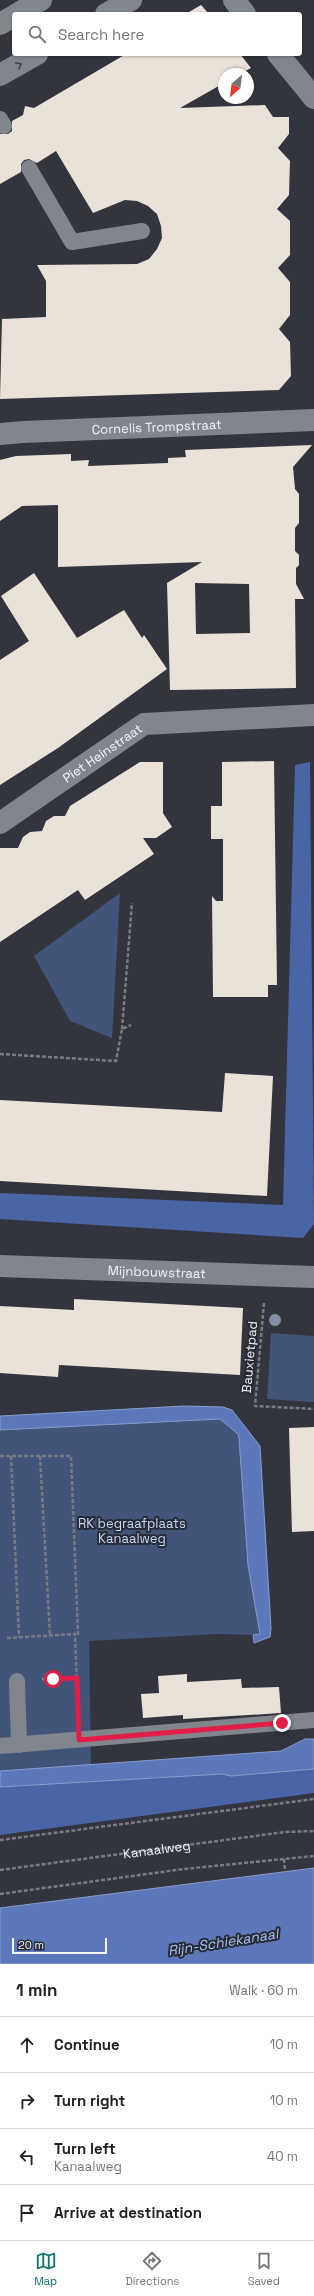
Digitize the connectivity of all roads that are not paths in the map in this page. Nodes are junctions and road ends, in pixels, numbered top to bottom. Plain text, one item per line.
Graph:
1 (41, 0) edge
2 (131, 0) edge
3 (234, 0) edge
4 (20, 12) edge
5 (110, 12) edge
6 (243, 12) edge
7 (12, 17) edge
8 (0, 24) edge
9 (34, 56) edge
10 (280, 56) edge
11 (0, 76) edge
12 (314, 98) edge
13 (28, 168) dead end
14 (142, 231) dead end
15 (314, 420) edge
16 (0, 434) edge
17 (314, 715) edge
18 (0, 823) edge
19 (0, 1266) edge
20 (314, 1277) edge
21 (17, 1681) dead end
22 (314, 1720) edge
23 (19, 1745) junction
24 (0, 1746) edge

1 - 4 street
2 - 5 street
3 - 6 street
7 - 8 street
11 -> 9 street
10 - 12 street
13 - 14 lane
15 - 16 street, Cornelis Trompstraat
17 - 18 street, Piet Heinstraat
19 - 20 street, Mijnbouwstraat
21 - 23 lane
22 - 23 lane
23 - 24 lane

